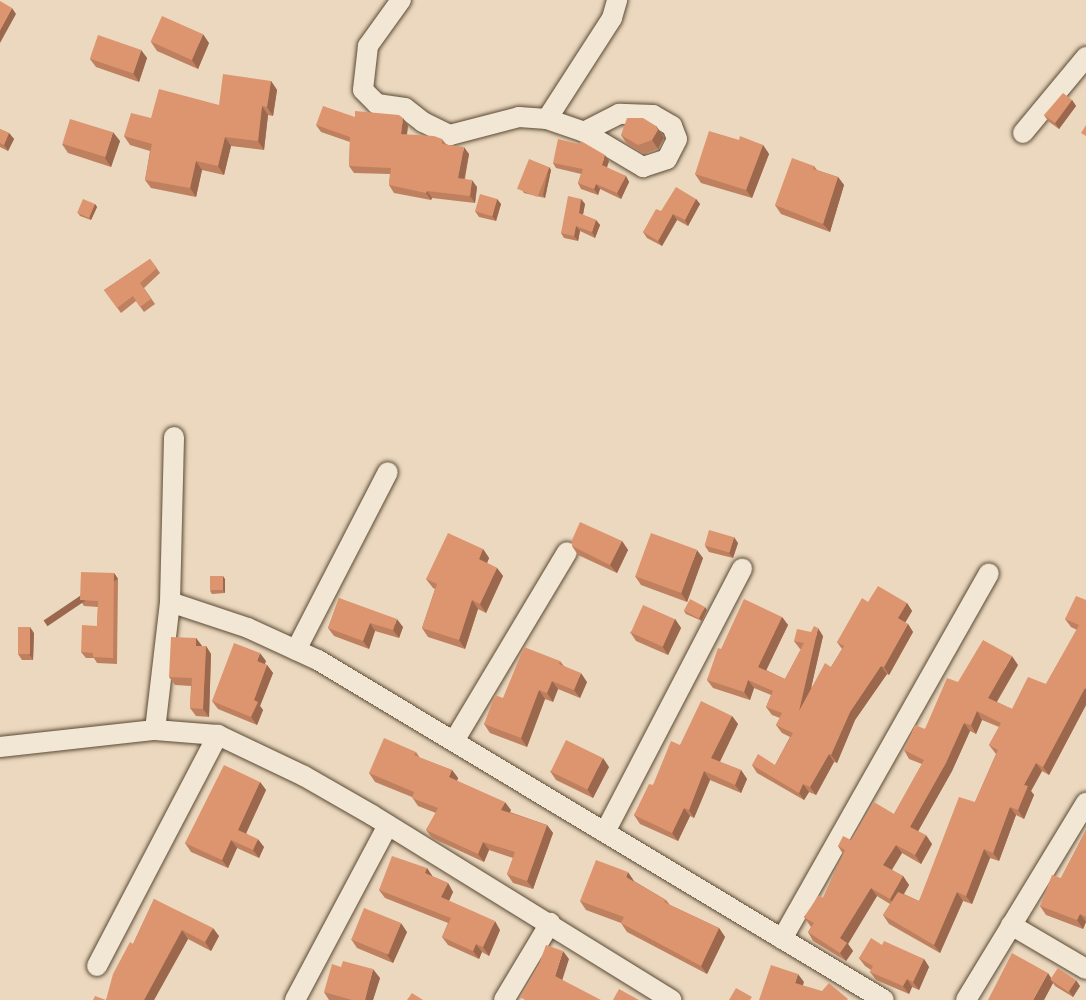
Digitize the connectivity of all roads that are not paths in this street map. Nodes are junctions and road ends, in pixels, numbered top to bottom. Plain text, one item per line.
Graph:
1 (401, 0) edge
2 (618, 0) edge
3 (1086, 57) edge
4 (547, 119) junction
5 (584, 132) dead end
6 (1023, 133) dead end
7 (174, 437) dead end
8 (388, 472) dead end
9 (567, 552) dead end
10 (742, 569) dead end
11 (990, 573) dead end
12 (170, 602) junction
13 (296, 650) junction
14 (155, 730) junction
15 (218, 735) junction
16 (454, 741) junction
17 (4, 747) edge
18 (0, 764) edge
19 (1086, 803) edge
20 (388, 825) junction
21 (605, 832) junction
22 (550, 923) junction
23 (1011, 925) junction
24 (782, 939) junction
25 (97, 966) dead end
26 (1086, 969) edge
27 (295, 1000) edge
28 (504, 1000) edge
29 (671, 1000) edge
30 (884, 1000) edge
31 (966, 1000) edge

1 - 4 street
2 - 4 street
3 - 6 street
4 - 5 street
7 - 12 street
8 - 13 street
9 - 16 street
10 - 21 street
11 - 24 street
12 - 13 street
12 - 14 street
13 - 16 street
14 - 15 street
14 - 17 street
15 - 20 street
15 - 25 street
16 - 21 street
17 - 18 street
19 - 23 street
20 - 22 street
20 - 27 street
21 - 24 street
22 - 28 street
22 - 29 street
23 - 26 street
23 - 31 street
24 - 30 street

